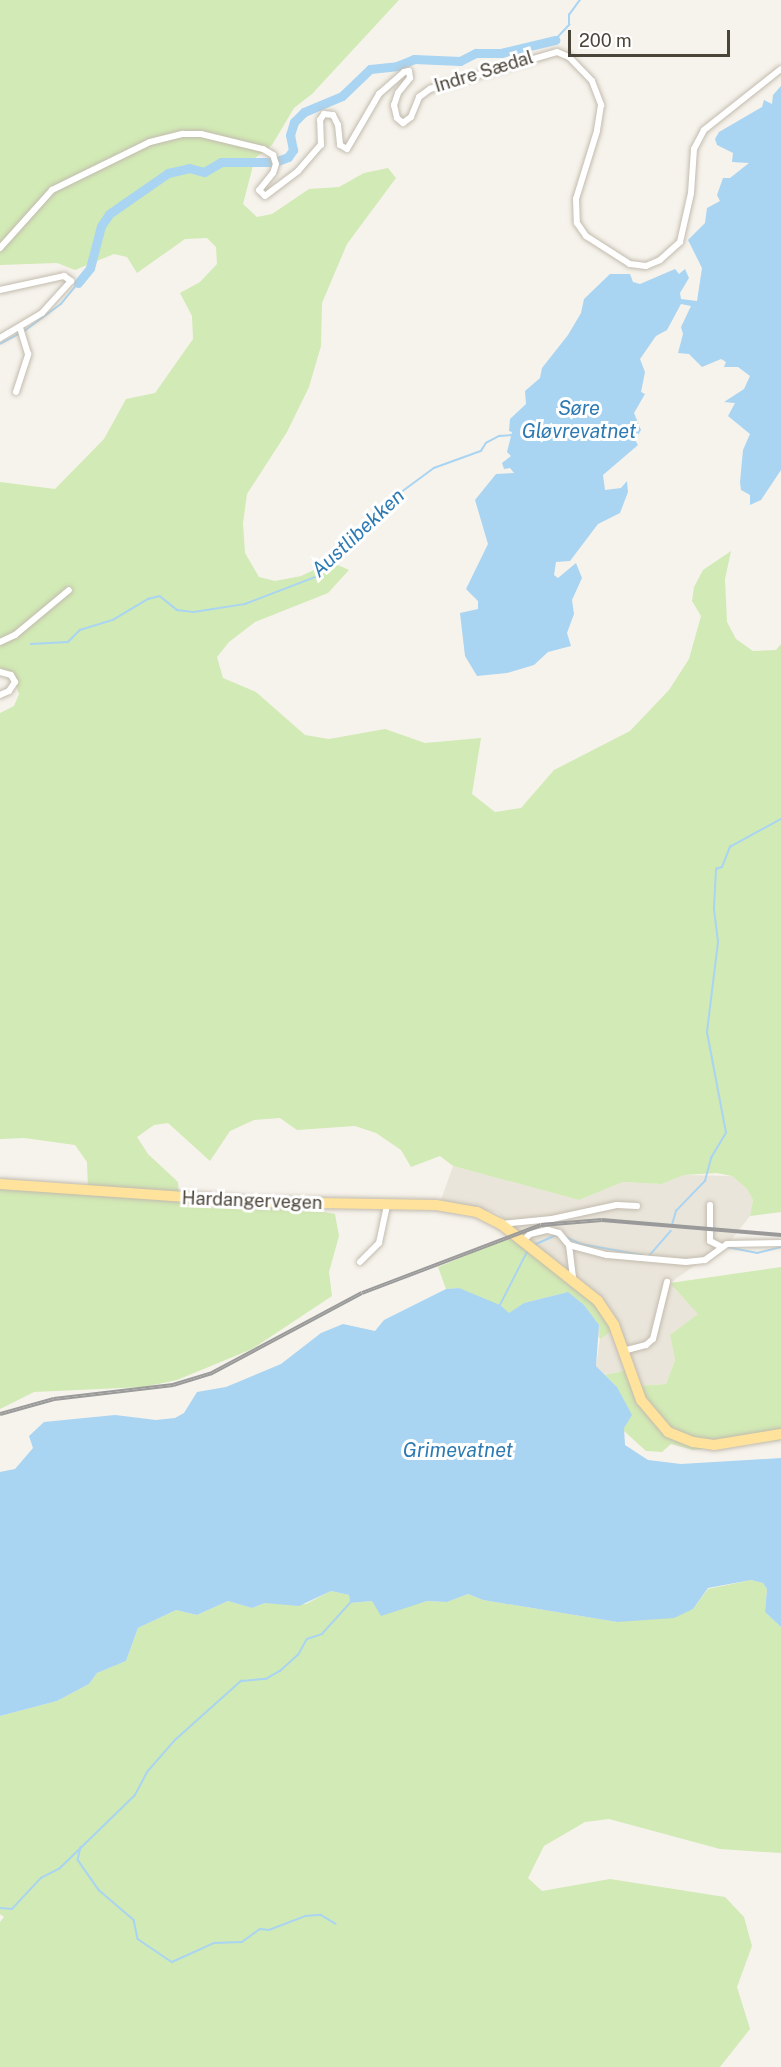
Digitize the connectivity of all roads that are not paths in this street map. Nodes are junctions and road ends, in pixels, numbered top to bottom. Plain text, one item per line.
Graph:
1 (781, 69) edge
2 (0, 248) edge
3 (0, 290) edge
4 (23, 330) junction
5 (0, 338) edge
6 (16, 392) dead end
7 (69, 590) dead end
8 (0, 642) edge
9 (0, 672) edge
10 (0, 694) edge
11 (0, 1184) edge
12 (387, 1204) junction
13 (710, 1205) dead end
14 (637, 1206) dead end
15 (501, 1224) junction
16 (565, 1240) junction
17 (781, 1243) edge
18 (720, 1246) junction
19 (528, 1247) junction
20 (360, 1262) dead end
21 (573, 1280) junction
22 (667, 1282) dead end
23 (623, 1351) junction
24 (781, 1434) edge

1 - 2 street, Indre Sædal
3 - 4 street
4 - 5 street
4 - 6 street
7 - 8 street
9 - 10 street
11 - 12 main road, Hardangervegen
12 - 15 main road, Hardangervegen
12 - 20 street
13 - 18 street
14 - 15 street, Hardangervegen
15 - 19 main road, Hardangervegen
16 - 18 street
16 - 19 street
16 - 21 street
17 - 18 street
19 - 21 main road, Hardangervegen
21 - 23 main road, Hardangervegen
22 - 23 street
23 - 24 main road, Hardangervegen

